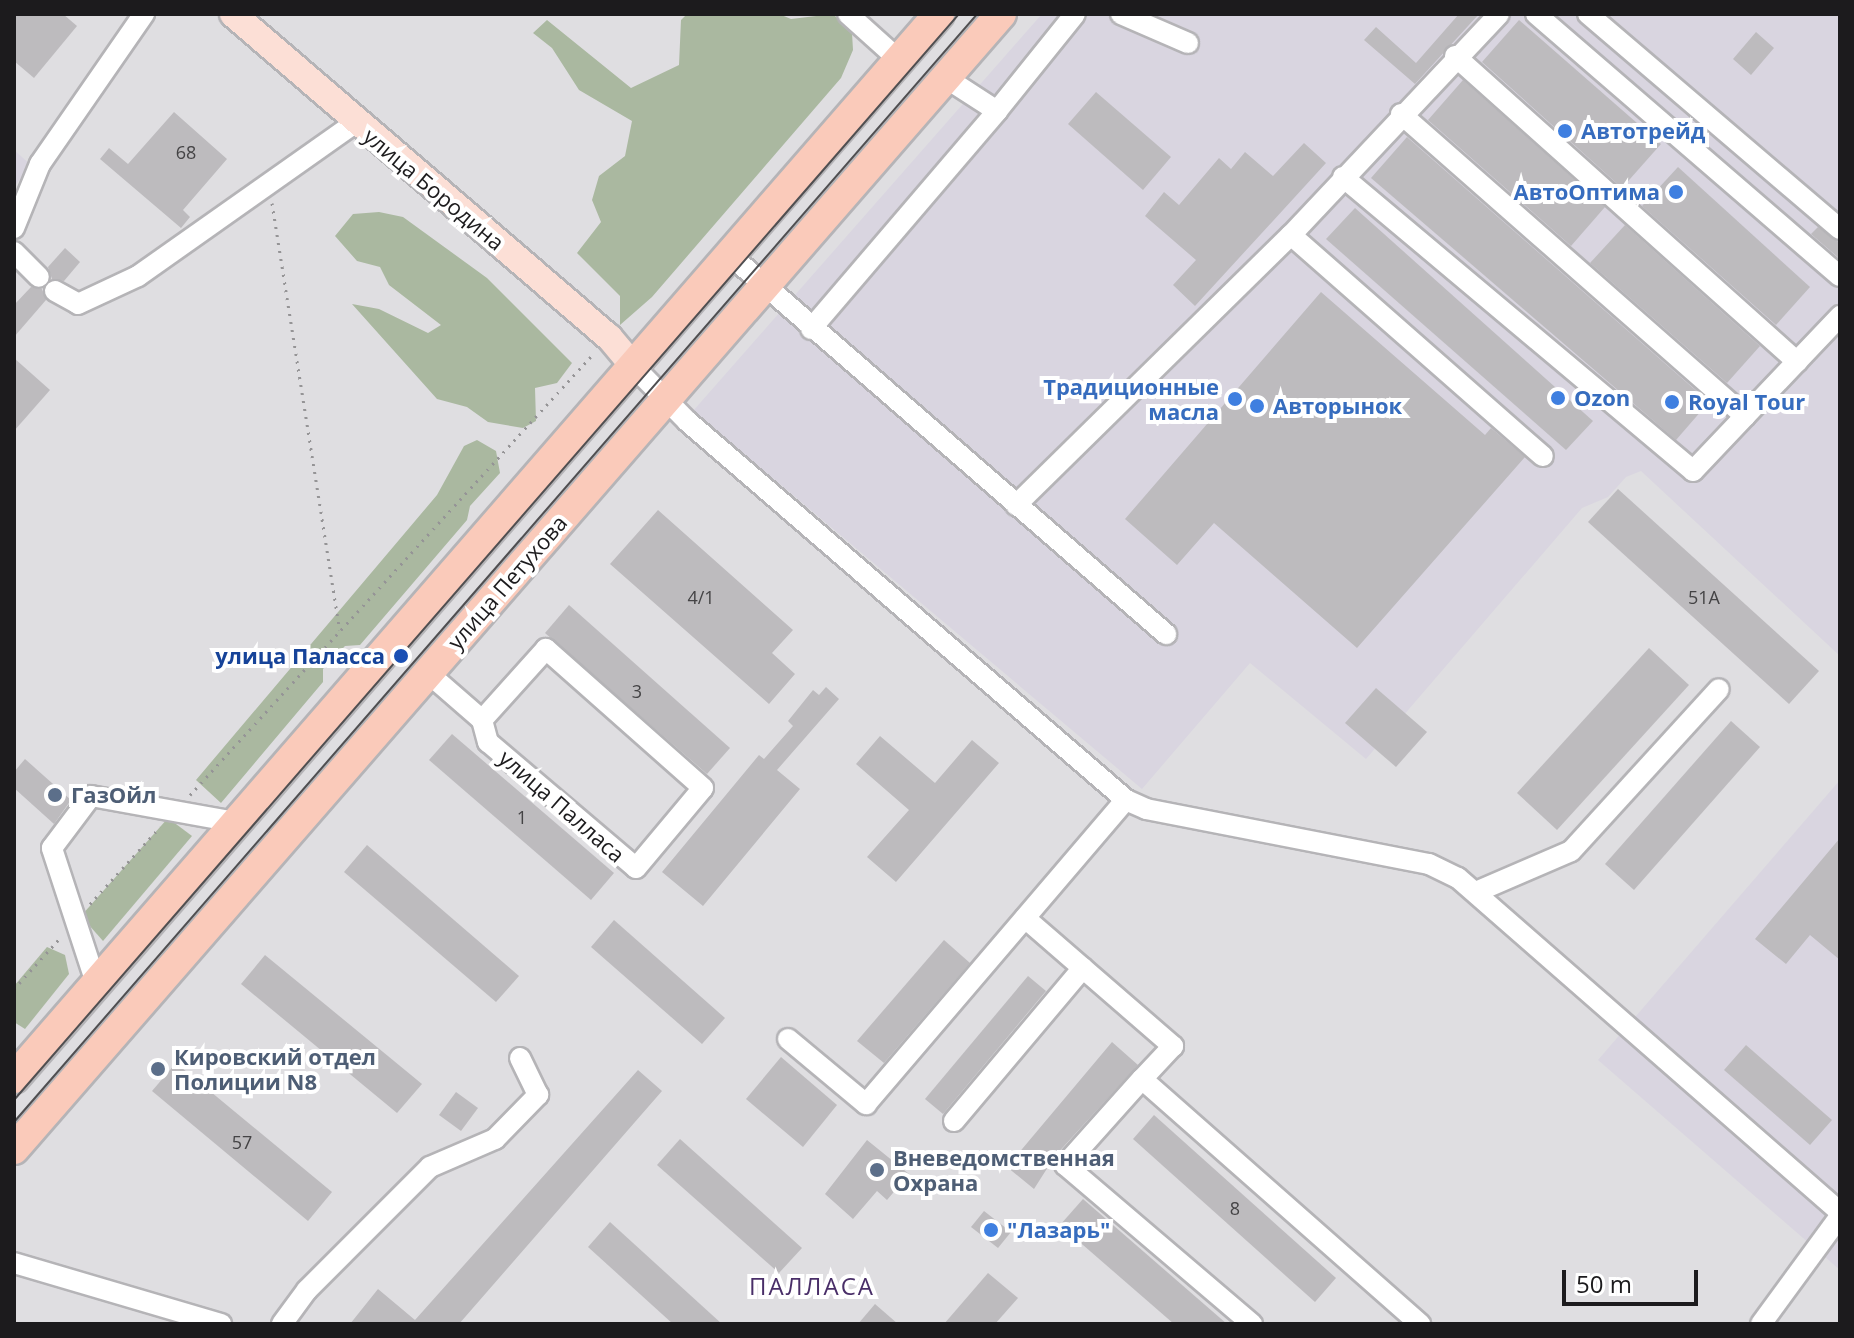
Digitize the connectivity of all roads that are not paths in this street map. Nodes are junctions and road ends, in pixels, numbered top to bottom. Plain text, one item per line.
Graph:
1 (144, 14) edge
2 (848, 14) edge
3 (939, 14) edge
4 (1001, 14) edge
5 (1075, 14) edge
6 (1121, 14) edge
7 (1499, 14) edge
8 (1536, 14) edge
9 (1588, 14) edge
10 (248, 19) edge
11 (1188, 43) dead end
12 (1455, 56) junction
13 (899, 60) junction
14 (946, 78) junction
15 (997, 111) junction
16 (1401, 114) junction
17 (355, 123) junction
18 (1343, 177) junction
19 (14, 228) edge
20 (1840, 229) edge
21 (1291, 235) junction
22 (14, 252) edge
23 (730, 255) junction
24 (1840, 276) edge
25 (765, 286) junction
26 (1840, 316) edge
27 (811, 329) junction
28 (1797, 362) junction
29 (633, 366) junction
30 (666, 399) junction
31 (1745, 416) junction
32 (1543, 456) dead end
33 (1016, 505) junction
34 (1166, 634) dead end
35 (428, 673) junction
36 (1719, 689) dead end
37 (482, 720) junction
38 (1126, 800) junction
39 (236, 822) junction
40 (1476, 892) junction
41 (1025, 918) junction
42 (1083, 968) junction
43 (96, 983) junction
44 (788, 1039) dead end
45 (520, 1058) dead end
46 (20, 1062) edge
47 (1142, 1079) junction
48 (954, 1121) dead end
49 (14, 1149) edge
50 (1840, 1214) edge
51 (14, 1263) edge
52 (221, 1324) edge
53 (282, 1324) edge
54 (1252, 1324) edge
55 (1420, 1324) edge
56 (1761, 1324) edge

1 - 19 street
2 - 13 street
3 - 13 highway
4 - 14 highway, улица Петухова
5 - 15 street
6 - 11 street
7 - 12 street
8 - 24 street
9 - 20 street
10 - 17 main road, улица Бородина
12 - 16 street
12 - 28 street
13 - 23 highway
14 - 15 street
14 - 25 highway, улица Петухова
15 - 27 street
16 - 18 street
16 - 31 street
17 - 22 street
17 - 29 main road, улица Бородина
18 - 21 street
18 - 31 street
21 - 32 street
21 - 33 street
23 - 25 street
23 - 29 highway
25 - 27 street
25 - 30 highway, улица Петухова
26 - 28 street
27 - 33 street
28 - 31 street
29 - 30 street
29 - 39 highway
30 - 35 highway, улица Петухова
30 - 38 street
33 - 34 street
35 - 37 street, улица Палласа
35 - 49 highway, улица Петухова
36 - 40 street
37 - 37 street, улица Палласа
38 - 40 street
38 - 41 street
39 - 43 highway
39 - 43 street
40 - 50 street
41 - 42 street
41 - 44 street
42 - 47 street
42 - 48 street
43 - 46 highway
45 - 53 street
47 - 54 street
47 - 55 street
50 - 56 street
51 - 52 street

